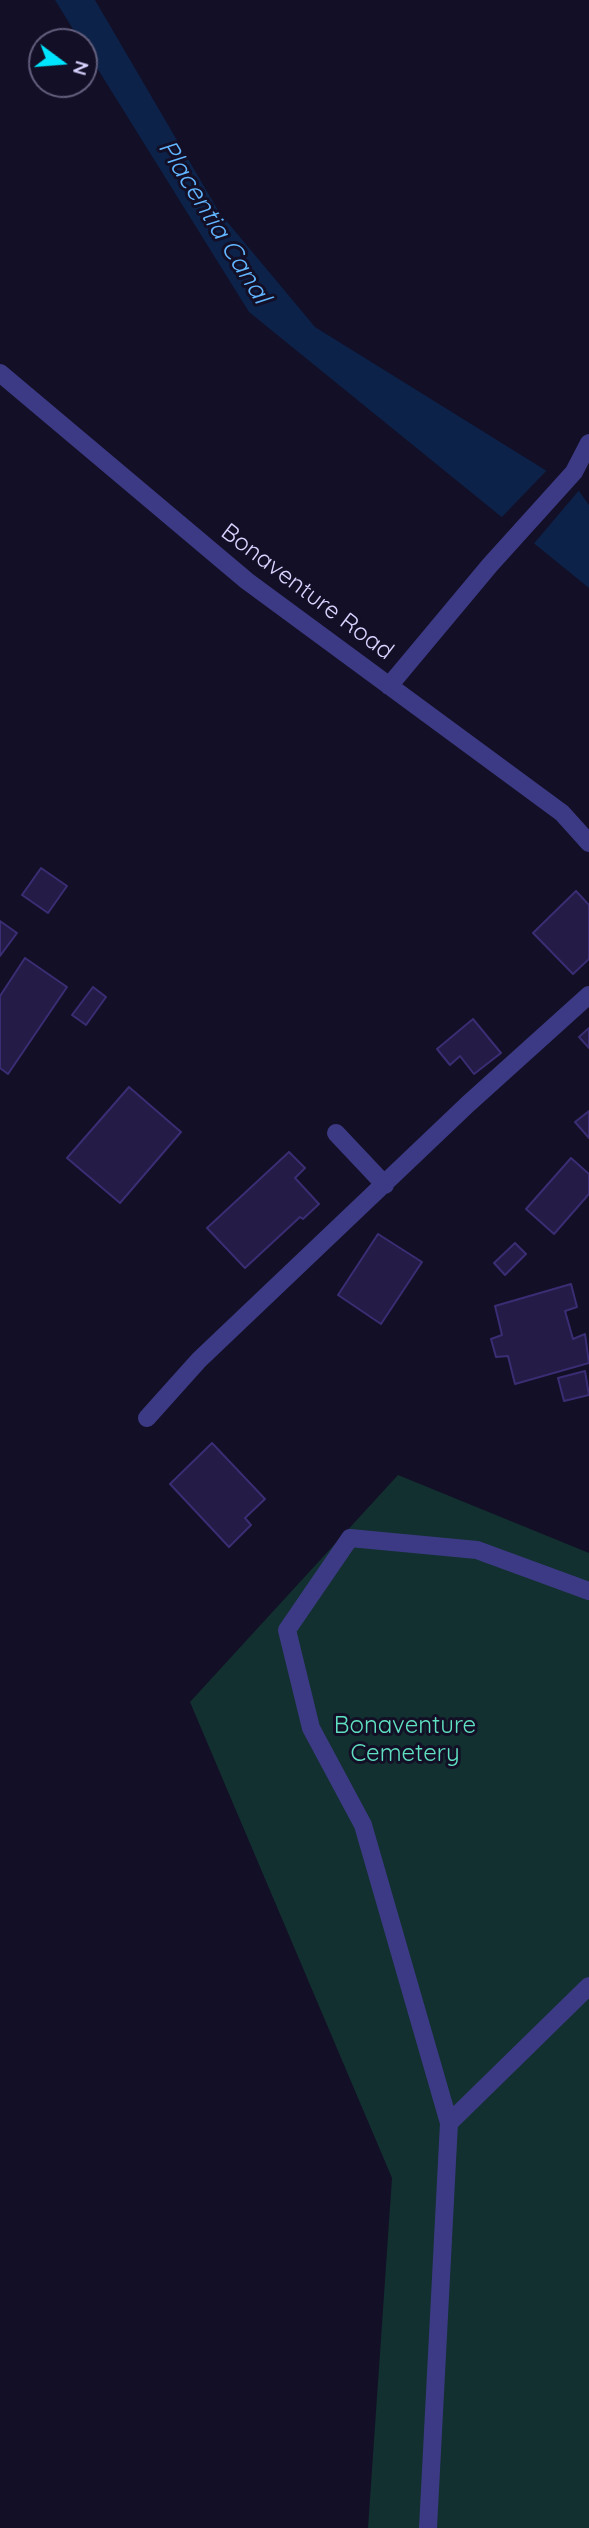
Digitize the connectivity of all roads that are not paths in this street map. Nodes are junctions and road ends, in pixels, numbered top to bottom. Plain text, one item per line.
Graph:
1 (0, 373) edge
2 (589, 443) edge
3 (389, 686) junction
4 (589, 843) edge
5 (589, 995) edge
6 (336, 1133) dead end
7 (385, 1185) junction
8 (146, 1418) dead end
9 (589, 1591) edge
10 (589, 1986) edge
11 (449, 2123) junction
12 (428, 2528) edge

1 - 3 street, Bonaventure Road
2 - 3 street
3 - 4 street, Bonaventure Road
5 - 7 street
6 - 7 street
7 - 8 street
9 - 11 street
10 - 11 street
11 - 12 street

